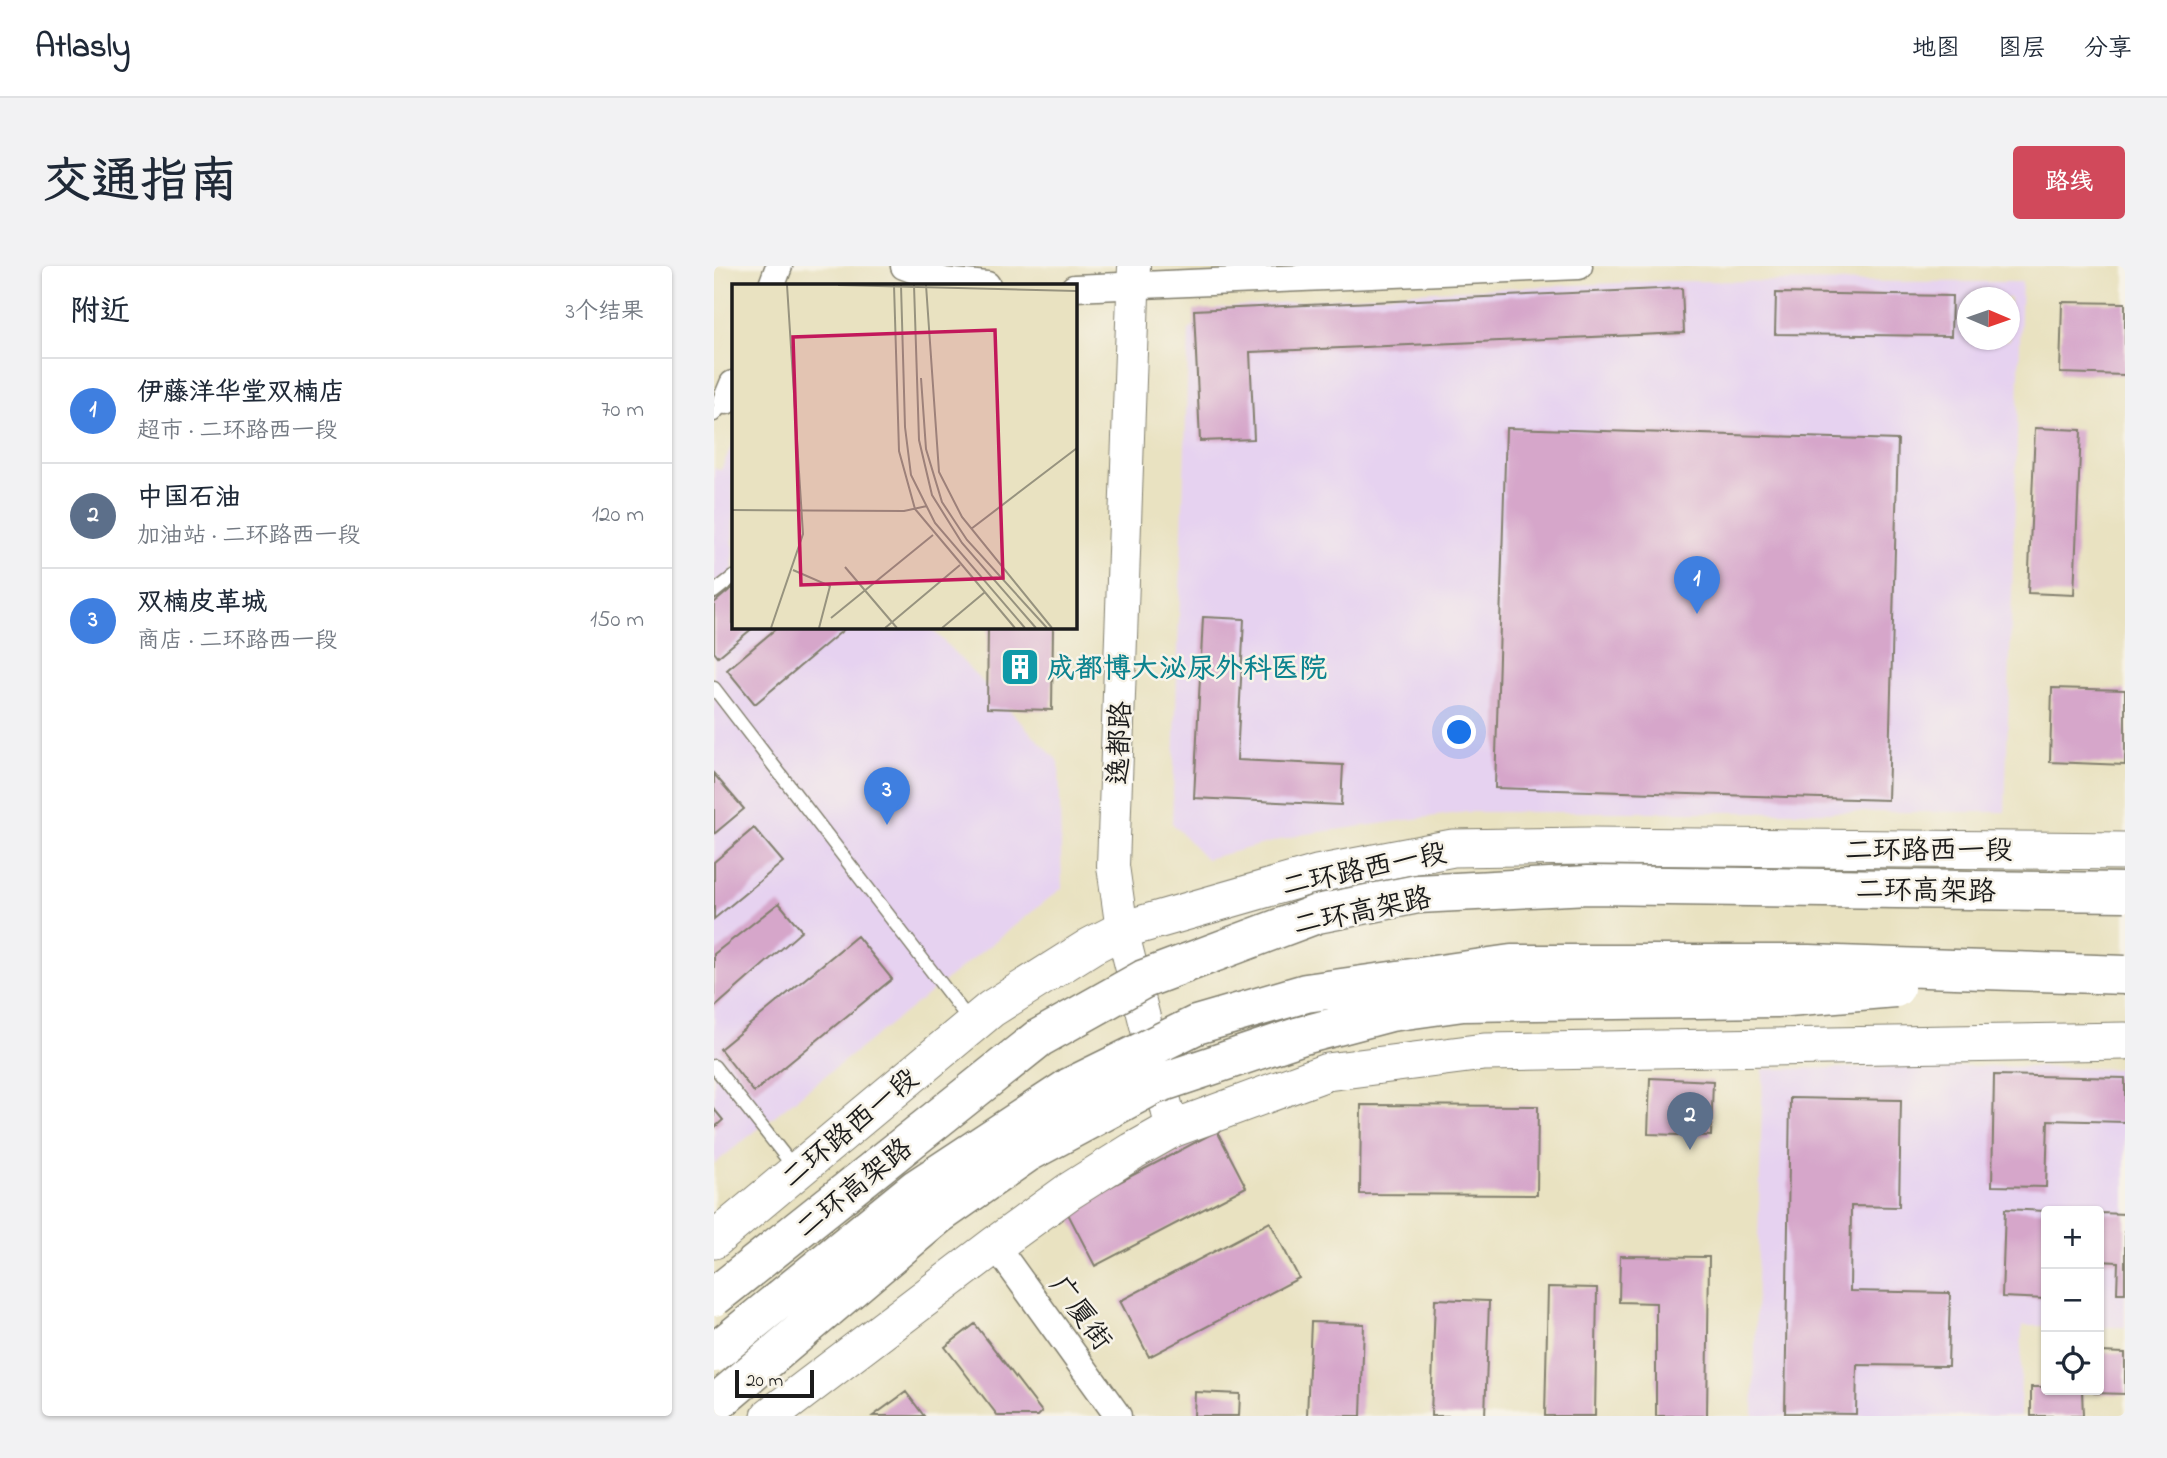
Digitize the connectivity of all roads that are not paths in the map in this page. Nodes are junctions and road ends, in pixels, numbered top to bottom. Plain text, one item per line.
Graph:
1 (779, 266) edge
2 (904, 266) edge
3 (1579, 266) edge
4 (1134, 276) edge
5 (772, 284) edge
6 (976, 284) edge
7 (1076, 288) edge
8 (732, 578) edge
9 (714, 592) edge
10 (714, 688) edge
11 (2125, 851) edge
12 (2125, 892) edge
13 (1122, 930) junction
14 (2063, 973) junction
15 (2125, 975) edge
16 (972, 1024) junction
17 (2125, 1041) edge
18 (714, 1066) edge
19 (1172, 1129) junction
20 (796, 1170) junction
21 (714, 1240) edge
22 (995, 1245) junction
23 (714, 1297) edge
24 (714, 1353) edge
25 (714, 1405) edge
26 (770, 1416) edge
27 (1118, 1416) edge

1 - 5 street
2 - 6 street
3 - 4 street
4 - 7 street
4 - 13 street, 逸都路
8 - 9 lane
10 - 16 lane
11 - 13 main road, 二环路西一段
12 - 23 highway, 二环高架路, bridge
13 - 16 main road, 二环路西一段
13 - 19 street, 逸都路
14 - 15 highway, 二环高架路, bridge
14 - 24 highway, 二环高架路, bridge
14 - 25 highway, bridge
16 - 20 main road, 二环路西一段
17 - 19 main road
18 - 20 lane
19 - 22 main road
20 - 21 main road, 二环路西一段
22 - 26 main road
22 - 27 street, 广厦街

